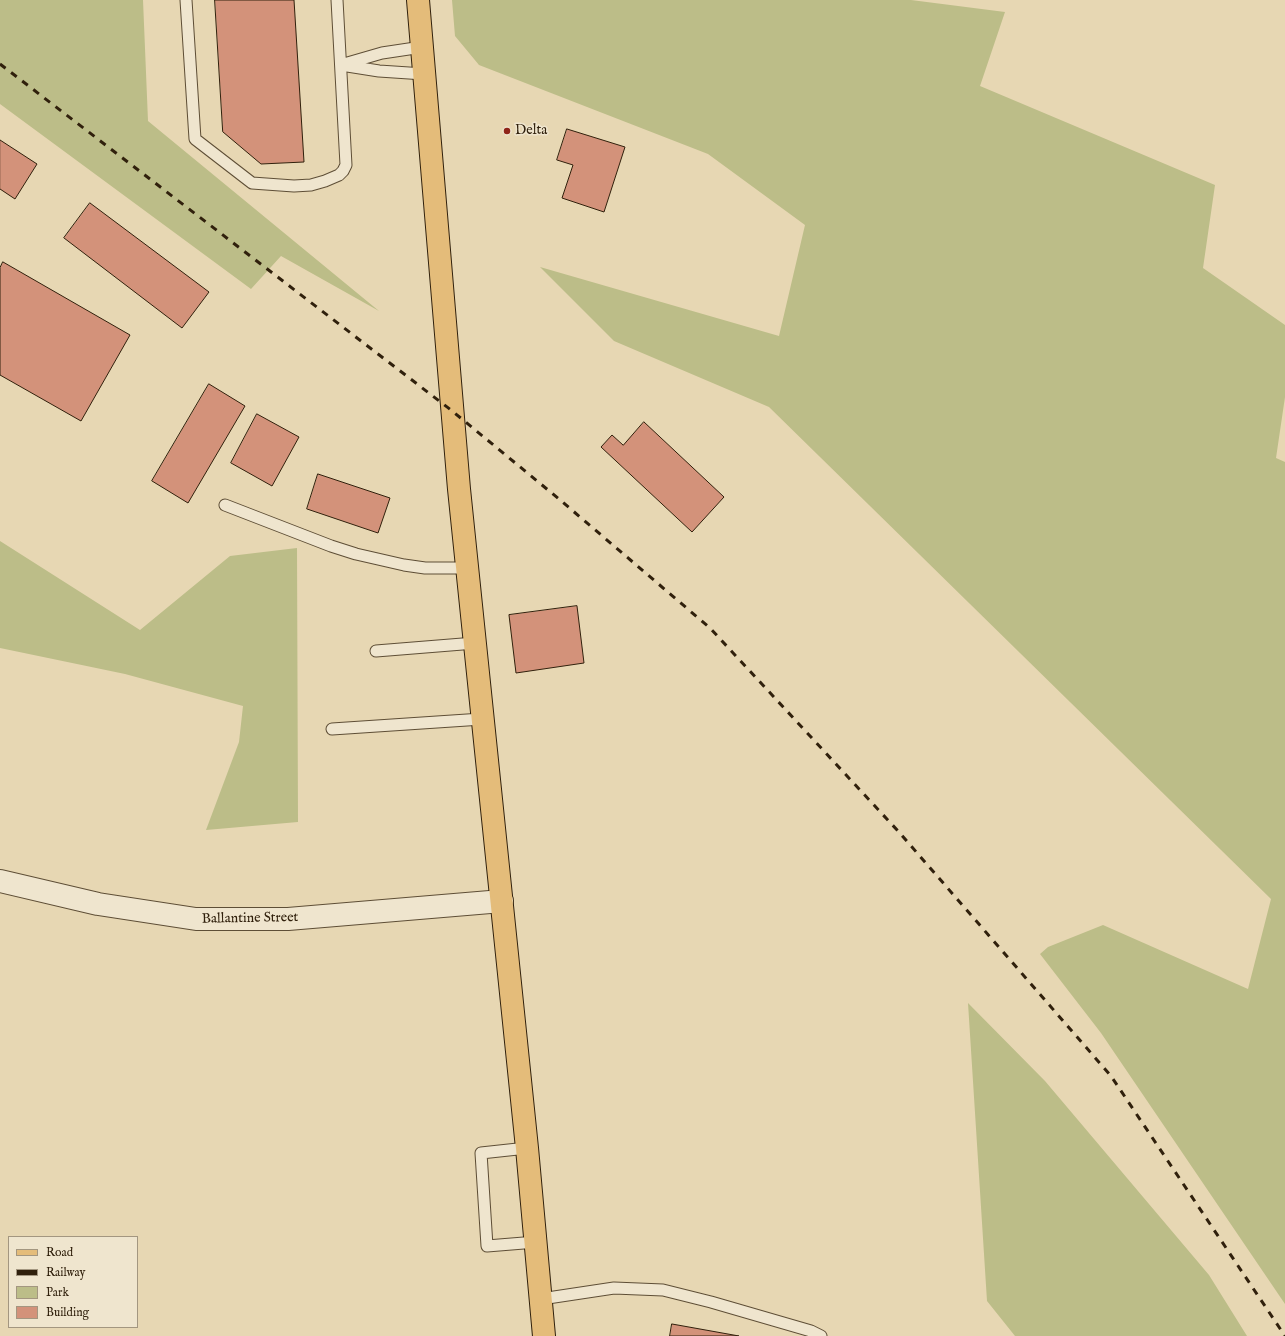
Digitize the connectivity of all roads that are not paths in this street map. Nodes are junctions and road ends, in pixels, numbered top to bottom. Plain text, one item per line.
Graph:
1 (186, 0) edge
2 (337, 0) edge
3 (418, 0) edge
4 (422, 46) junction
5 (341, 65) junction
6 (424, 74) junction
7 (225, 505) dead end
8 (467, 568) junction
9 (475, 643) junction
10 (376, 651) dead end
11 (482, 719) junction
12 (332, 729) dead end
13 (0, 881) edge
14 (502, 901) junction
15 (528, 1148) junction
16 (536, 1242) junction
17 (541, 1299) junction
18 (544, 1336) edge
19 (821, 1336) edge

1 - 5 lane
2 - 5 lane
3 - 4 main road
4 - 5 lane
4 - 6 main road
5 - 6 lane
6 - 8 main road
7 - 8 lane
8 - 9 main road
9 - 10 lane
9 - 11 main road
11 - 12 lane
11 - 14 main road
13 - 14 street, Ballantine Street
14 - 15 main road
15 - 16 main road
15 - 16 lane
16 - 17 main road
17 - 18 main road
17 - 19 lane

